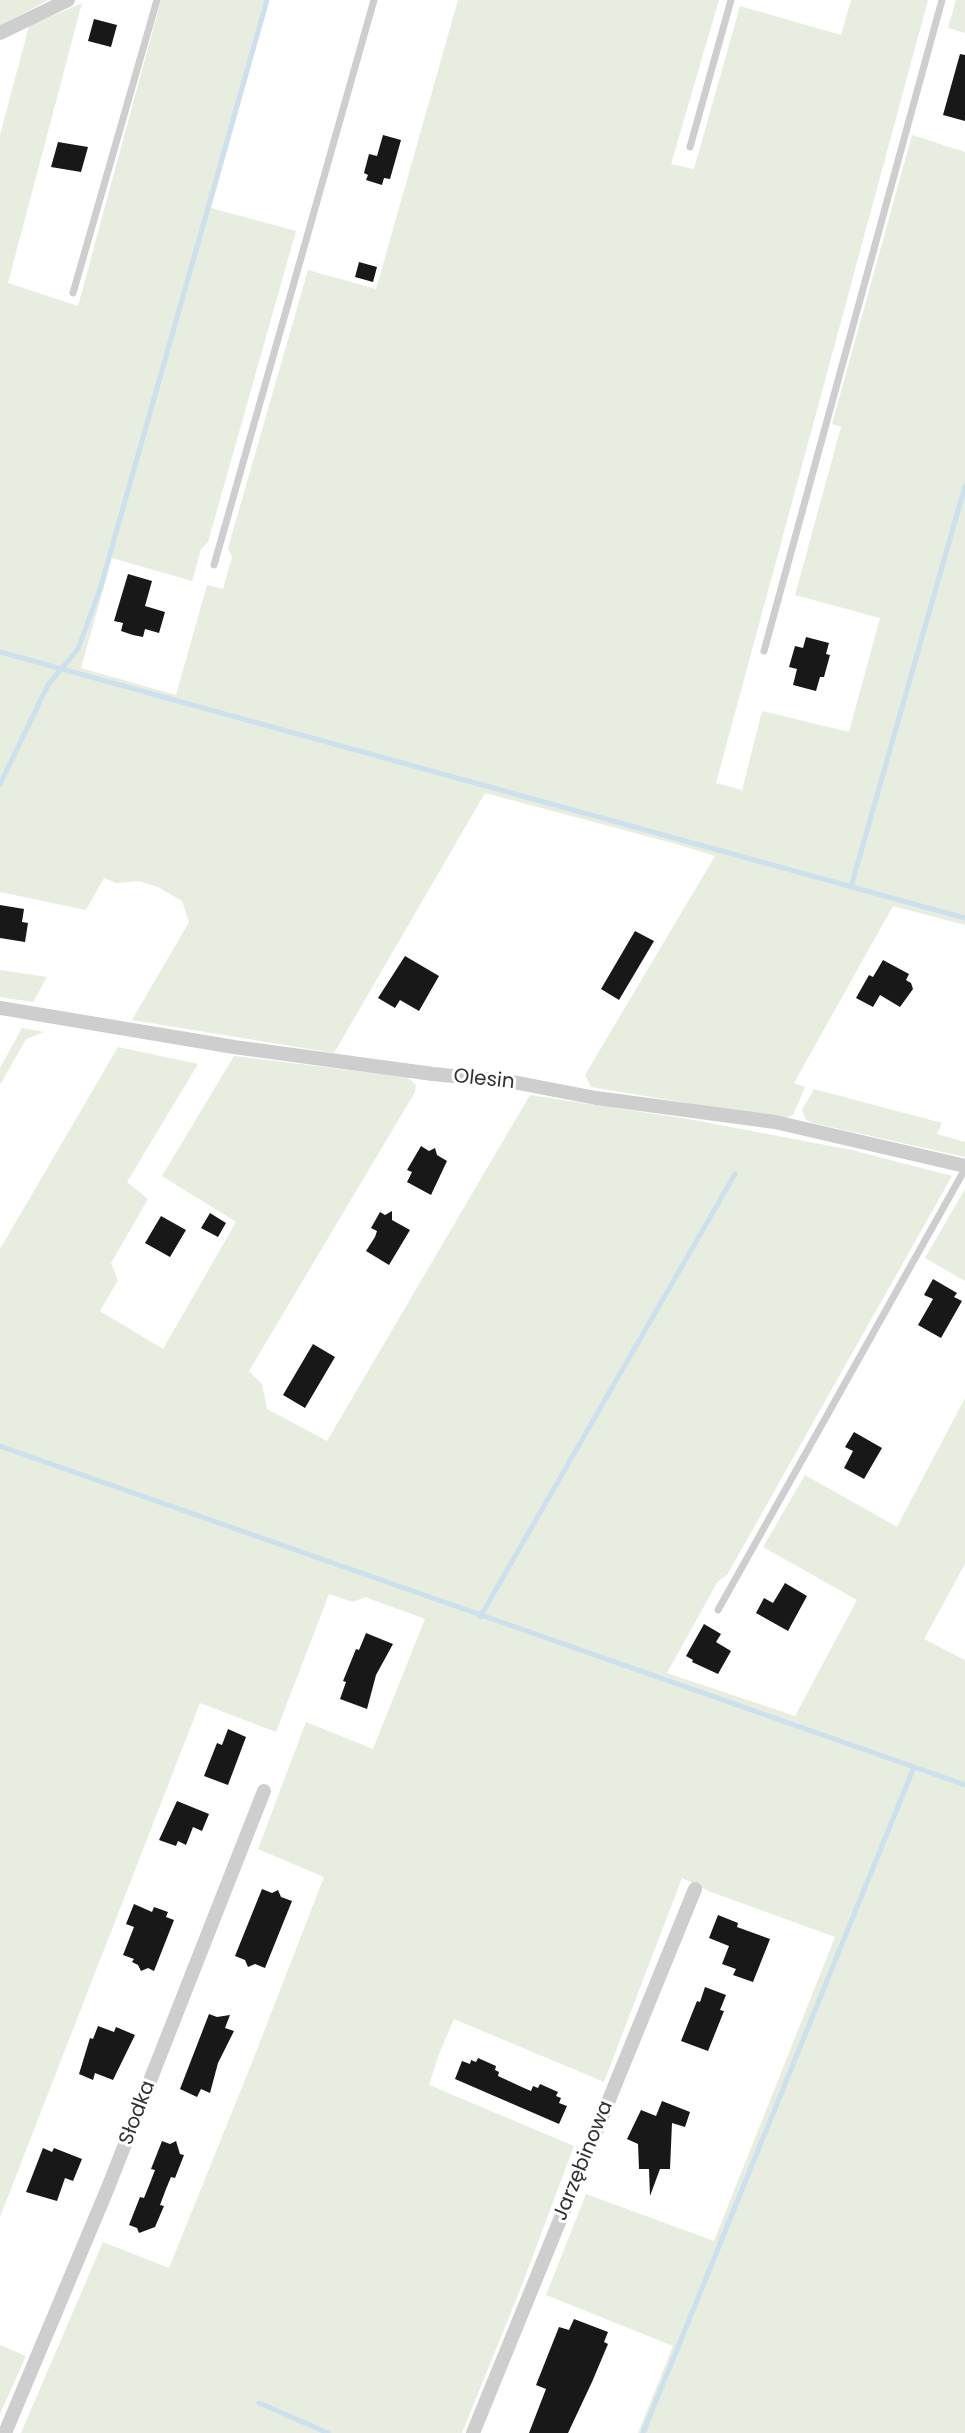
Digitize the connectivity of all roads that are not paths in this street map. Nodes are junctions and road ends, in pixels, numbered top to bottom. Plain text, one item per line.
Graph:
1 (68, 0) edge
2 (157, 0) edge
3 (374, 0) edge
4 (730, 0) edge
5 (942, 0) edge
6 (0, 33) edge
7 (690, 147) dead end
8 (73, 293) dead end
9 (214, 565) dead end
10 (764, 651) dead end
11 (0, 1008) edge
12 (965, 1168) edge
13 (718, 1610) dead end
14 (264, 1791) dead end
15 (695, 1888) dead end
16 (5, 2433) edge
17 (474, 2433) edge

1 - 6 street
2 - 8 lane
3 - 9 lane
4 - 7 lane
5 - 10 lane
11 - 12 street, Olesin
12 - 13 lane
14 - 16 street, Słodka
15 - 17 street, Jarzębinowa

